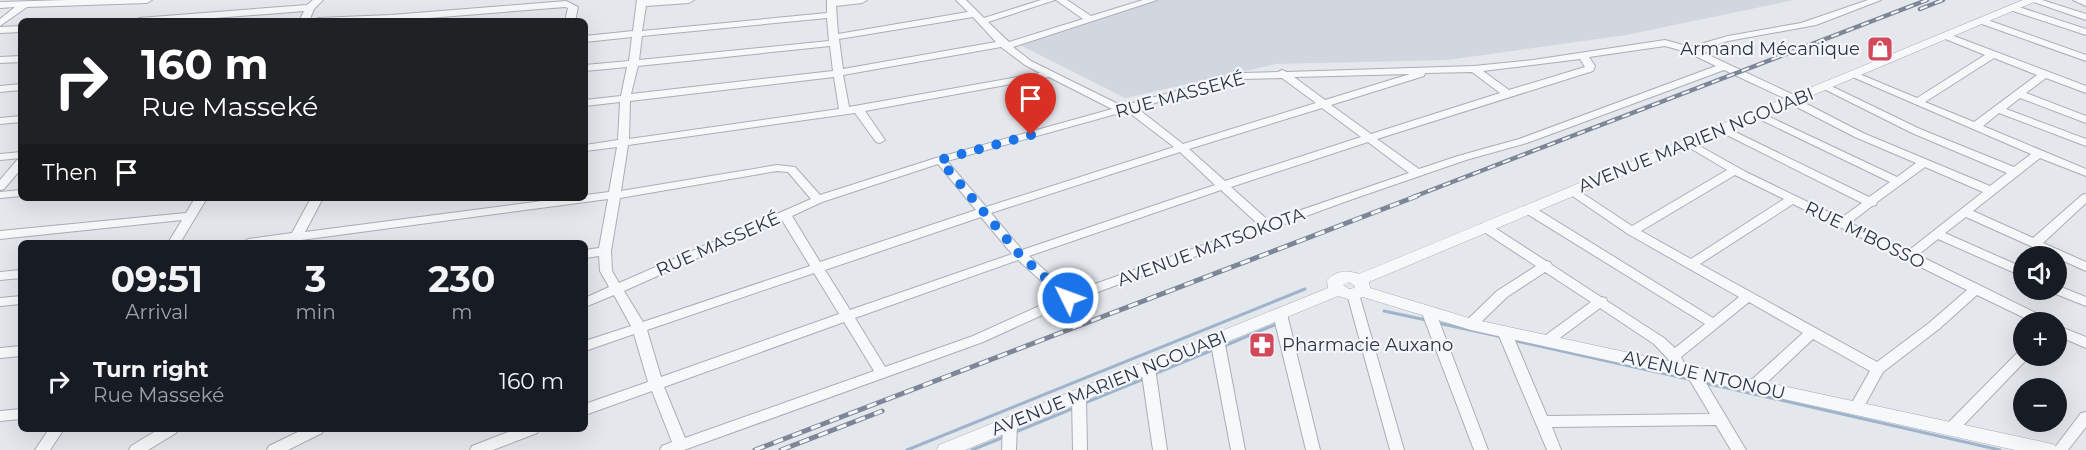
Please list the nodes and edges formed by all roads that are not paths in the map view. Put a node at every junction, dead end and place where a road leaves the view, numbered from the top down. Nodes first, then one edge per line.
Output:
1 (126, 0) edge
2 (147, 0) edge
3 (318, 0) edge
4 (491, 0) edge
5 (689, 0) edge
6 (862, 0) edge
7 (961, 0) edge
8 (1050, 0) edge
9 (1061, 0) edge
10 (1152, 0) edge
11 (1876, 0) edge
12 (2033, 0) edge
13 (2078, 0) edge
14 (642, 2) edge
15 (832, 2) edge
16 (2086, 3) edge
17 (26, 4) junction
18 (0, 5) edge
19 (310, 8) junction
20 (2013, 8) junction
21 (485, 11) junction
22 (831, 15) junction
23 (979, 17) junction
24 (178, 18) edge
25 (305, 18) edge
26 (402, 18) edge
27 (481, 18) edge
28 (571, 18) edge
29 (2086, 18) edge
30 (1089, 20) junction
31 (1982, 21) junction
32 (0, 23) edge
33 (18, 29) edge
34 (0, 30) edge
35 (2086, 32) edge
36 (638, 35) junction
37 (1946, 36) junction
38 (588, 39) edge
39 (834, 40) junction
40 (1006, 44) junction
41 (1690, 50) junction
42 (1993, 54) junction
43 (1583, 55) junction
44 (2086, 58) edge
45 (18, 59) edge
46 (0, 60) edge
47 (633, 64) junction
48 (1724, 66) junction
49 (588, 68) edge
50 (1474, 69) junction
51 (1432, 70) junction
52 (838, 73) junction
53 (1282, 73) junction
54 (1050, 74) junction
55 (1853, 75) junction
56 (2043, 75) junction
57 (18, 87) edge
58 (1825, 87) junction
59 (0, 89) edge
60 (2086, 90) edge
61 (1507, 94) junction
62 (2019, 94) junction
63 (625, 99) junction
64 (1793, 100) junction
65 (1919, 101) junction
66 (588, 103) edge
67 (1321, 104) junction
68 (858, 109) junction
69 (1126, 109) junction
70 (2000, 110) junction
71 (845, 111) junction
72 (1757, 114) junction
73 (18, 119) edge
74 (2086, 120) edge
75 (0, 121) edge
76 (1975, 127) junction
77 (1724, 129) junction
78 (1367, 138) junction
79 (880, 140) dead end
80 (623, 142) junction
81 (1689, 142) junction
82 (2086, 143) edge
83 (588, 147) edge
84 (1181, 147) junction
85 (2039, 153) junction
86 (18, 155) edge
87 (0, 157) edge
88 (940, 160) junction
89 (1923, 163) junction
90 (18, 166) edge
91 (1735, 170) junction
92 (2015, 172) junction
93 (2086, 173) edge
94 (1418, 174) junction
95 (1899, 182) junction
96 (1222, 185) junction
97 (0, 188) edge
98 (1572, 191) junction
99 (1990, 191) junction
100 (18, 193) edge
101 (0, 195) edge
102 (615, 195) junction
103 (588, 199) edge
104 (818, 200) junction
105 (1793, 200) junction
106 (2084, 200) edge
107 (199, 201) edge
108 (315, 201) edge
109 (572, 201) edge
110 (1872, 202) junction
111 (1528, 209) junction
112 (983, 212) junction
113 (1964, 212) junction
114 (785, 215) junction
115 (189, 216) junction
116 (1842, 223) junction
117 (1267, 226) junction
118 (1485, 227) junction
119 (1632, 231) junction
120 (1937, 234) junction
121 (0, 235) edge
122 (176, 240) edge
123 (295, 240) edge
124 (2034, 244) junction
125 (605, 251) junction
126 (588, 254) edge
127 (1020, 255) junction
128 (1909, 256) junction
129 (1691, 264) junction
130 (1546, 265) junction
131 (2086, 267) edge
132 (815, 268) junction
133 (2013, 268) edge
134 (18, 274) edge
135 (0, 276) edge
136 (617, 289) junction
137 (1353, 289) junction
138 (1976, 289) junction
139 (2067, 294) edge
140 (1749, 296) junction
141 (1068, 298) junction
142 (18, 300) edge
143 (0, 302) edge
144 (588, 302) edge
145 (1601, 302) junction
146 (2086, 302) edge
147 (1429, 312) junction
148 (2023, 312) edge
149 (1280, 314) junction
150 (847, 317) junction
151 (1471, 324) junction
152 (1714, 324) junction
153 (639, 327) junction
154 (1504, 331) junction
155 (1812, 332) junction
156 (2067, 334) edge
157 (1217, 339) junction
158 (1548, 340) junction
159 (2086, 344) edge
160 (588, 345) edge
161 (18, 351) edge
162 (0, 353) edge
163 (1682, 365) junction
164 (2013, 365) edge
165 (1148, 368) junction
166 (1878, 369) junction
167 (882, 373) junction
168 (656, 384) junction
169 (1753, 387) junction
170 (1079, 397) junction
171 (1856, 408) junction
172 (588, 409) edge
173 (18, 414) edge
174 (0, 416) edge
175 (2086, 417) edge
176 (1721, 419) junction
177 (1542, 422) junction
178 (1010, 424) junction
179 (1951, 429) junction
180 (55, 432) edge
181 (166, 432) edge
182 (311, 432) edge
183 (524, 432) edge
184 (680, 444) junction
185 (1997, 444) edge
186 (42, 450) edge
187 (136, 450) edge
188 (274, 450) edge
189 (477, 450) edge
190 (667, 450) edge
191 (946, 450) edge
192 (1009, 450) edge
193 (1080, 450) edge
194 (1160, 450) edge
195 (1238, 450) edge
196 (1313, 450) edge
197 (1396, 450) edge
198 (1481, 450) edge
199 (1554, 450) edge
200 (1739, 450) edge
201 (2048, 450) edge
202 (2060, 450) edge

1 - 2 street
1 - 17 street
3 - 19 street
4 - 21 street
5 - 14 street
6 - 15 street
7 - 23 street
8 - 23 street
9 - 30 street
10 - 30 street
11 - 41 street
12 - 20 street, AVENUE MARIEN NGOUABI
12 - 29 street
13 - 16 street
14 - 36 street
15 - 22 street
17 - 18 street
17 - 32 street
19 - 24 street
19 - 25 street
20 - 31 street, AVENUE MARIEN NGOUABI
20 - 35 street
21 - 26 street
21 - 27 street
21 - 28 street
22 - 36 street
22 - 39 street
23 - 39 street
23 - 40 street
30 - 40 street
31 - 37 street, AVENUE MARIEN NGOUABI
31 - 44 street
33 - 34 street
36 - 38 street
36 - 47 street
37 - 42 street
37 - 55 street, AVENUE MARIEN NGOUABI
39 - 47 street
39 - 52 street
40 - 52 street
40 - 54 street
41 - 43 street, RUE MASSEKÉ
41 - 48 street, RUE MASSEKÉ
42 - 56 street
42 - 65 street
43 - 50 street, RUE MASSEKÉ
43 - 61 street
45 - 46 street
47 - 49 street
47 - 63 street
48 - 64 street, RUE MASSEKÉ
48 - 94 street, AVENUE MATSOKOTA
50 - 51 street, RUE MASSEKÉ
50 - 61 street
51 - 53 street, RUE MASSEKÉ
51 - 67 street
52 - 63 street
52 - 71 street
53 - 67 street
53 - 69 street, RUE MASSEKÉ
54 - 68 street
54 - 69 street
55 - 58 street, AVENUE MARIEN NGOUABI
55 - 65 street
56 - 60 street
56 - 62 street
57 - 59 street
58 - 64 street, AVENUE MARIEN NGOUABI
58 - 92 street
61 - 78 street
62 - 70 street
62 - 74 street
63 - 66 street
63 - 80 street
64 - 72 street, AVENUE MARIEN NGOUABI
64 - 89 street, RUE MASSEKÉ
65 - 76 street
67 - 78 street
67 - 84 street
68 - 71 street
68 - 79 street
69 - 84 street
69 - 88 street, RUE MASSEKÉ
70 - 76 street
70 - 82 street
71 - 80 street
72 - 77 street, AVENUE MARIEN NGOUABI
72 - 95 street
73 - 75 street
76 - 85 street
77 - 81 street, AVENUE MARIEN NGOUABI
77 - 110 street
78 - 94 street
78 - 96 street
80 - 83 street
80 - 102 street
81 - 91 street, RUE M'BOSSO
81 - 98 street, AVENUE MARIEN NGOUABI
84 - 96 street
84 - 112 street
85 - 92 street
85 - 93 street
86 - 87 street
88 - 104 street, RUE MASSEKÉ
88 - 112 street
89 - 95 street
89 - 99 street, RUE MASSEKÉ
90 - 97 street
91 - 105 street, RUE M'BOSSO
91 - 119 street
92 - 99 street
94 - 117 street, AVENUE MATSOKOTA
95 - 110 street
96 - 117 street
96 - 127 street
98 - 111 street, AVENUE MARIEN NGOUABI
98 - 119 street
99 - 113 street
100 - 101 street
102 - 103 street
102 - 104 street
102 - 125 street
104 - 114 street, RUE MASSEKÉ
105 - 116 street, RUE M'BOSSO
105 - 129 street
106 - 124 street
107 - 115 street
108 - 123 street
109 - 123 street
110 - 116 street
111 - 118 street, AVENUE MARIEN NGOUABI
111 - 152 street
112 - 127 street
112 - 132 street
113 - 120 street
113 - 124 street
114 - 132 street
114 - 136 street, RUE MASSEKÉ
115 - 121 street
115 - 122 street
116 - 128 street, RUE M'BOSSO
117 - 141 street, AVENUE MATSOKOTA
118 - 130 street
118 - 137 street, AVENUE MARIEN NGOUABI
119 - 129 street
120 - 128 street
120 - 133 street
124 - 131 street
125 - 126 street
125 - 136 street
127 - 141 street
127 - 150 street
128 - 138 street, RUE M'BOSSO
129 - 140 street
130 - 145 street
130 - 151 street
132 - 150 street
132 - 153 street
134 - 135 street
136 - 144 street, RUE MASSEKÉ
136 - 153 street
137 - 147 street, AVENUE NTONOU
137 - 149 street, AVENUE MARIEN NGOUABI
137 - 197 street
138 - 148 street, RUE M'BOSSO
138 - 166 street
139 - 146 street
140 - 152 street
140 - 155 street
141 - 167 street, AVENUE MATSOKOTA
142 - 143 street
145 - 158 street
145 - 163 street
147 - 151 street, AVENUE NTONOU
147 - 198 street
149 - 157 street, AVENUE MARIEN NGOUABI
149 - 196 street
150 - 167 street
150 - 168 street
151 - 154 street, AVENUE NTONOU
152 - 163 street
153 - 160 street
153 - 168 street
154 - 158 street, AVENUE NTONOU
154 - 177 street
155 - 166 street
155 - 169 street
156 - 159 street
157 - 165 street, AVENUE MARIEN NGOUABI
157 - 195 street
158 - 163 street, AVENUE NTONOU
161 - 162 street
163 - 169 street, AVENUE NTONOU
163 - 176 street
164 - 179 street
165 - 170 street, AVENUE MARIEN NGOUABI
165 - 194 street
166 - 171 street
167 - 184 street, AVENUE MATSOKOTA
168 - 172 street
168 - 184 street
169 - 171 street, AVENUE NTONOU
170 - 178 street, AVENUE MARIEN NGOUABI
170 - 193 street
171 - 179 street, AVENUE NTONOU
173 - 174 street
175 - 202 street
176 - 177 street
176 - 200 street
177 - 199 street
178 - 191 street, AVENUE MARIEN NGOUABI
178 - 192 street
179 - 185 street, AVENUE NTONOU
180 - 186 street
181 - 187 street
182 - 188 street
183 - 189 street
184 - 190 street, AVENUE MATSOKOTA
185 - 201 street, AVENUE NTONOU

